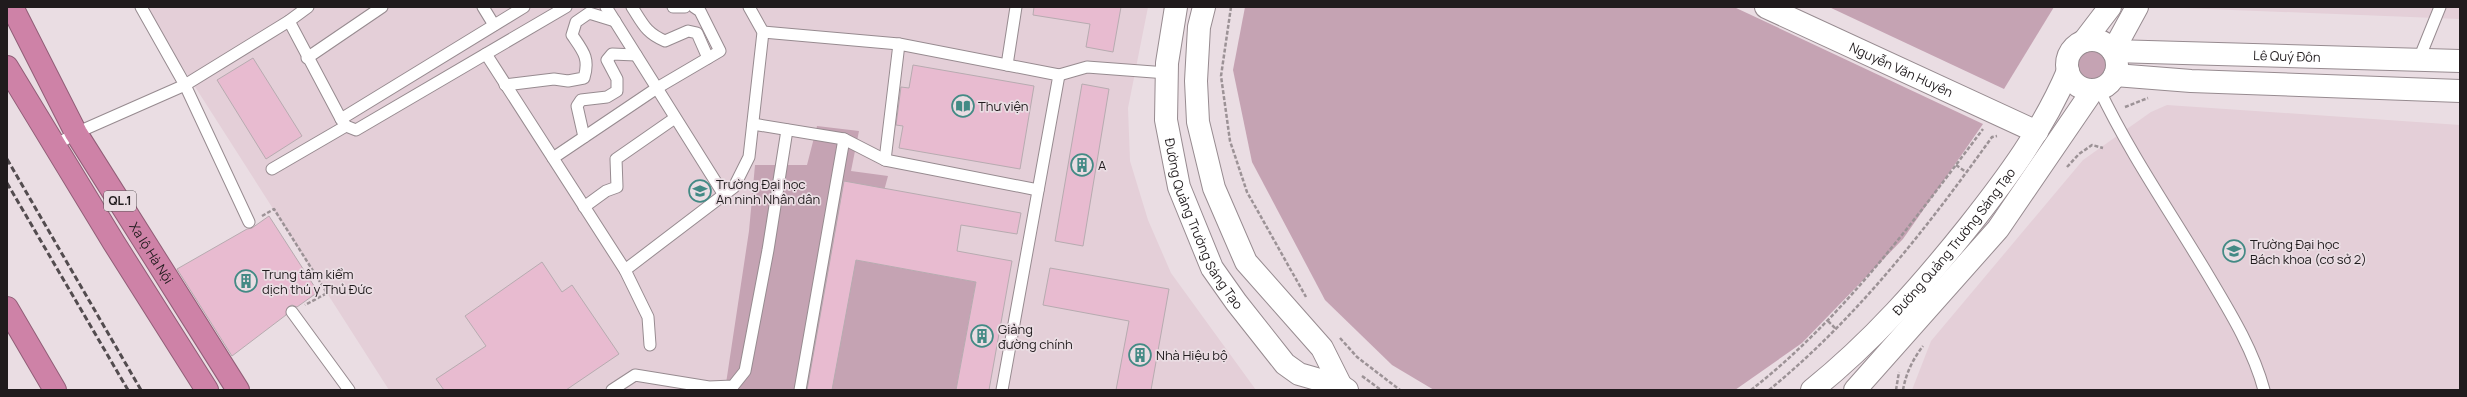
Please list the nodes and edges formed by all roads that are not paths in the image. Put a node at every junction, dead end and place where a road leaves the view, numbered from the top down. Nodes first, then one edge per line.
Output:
1 (12, 7) edge
2 (141, 7) edge
3 (382, 7) edge
4 (483, 7) edge
5 (524, 7) edge
6 (566, 7) edge
7 (606, 7) edge
8 (632, 7) edge
9 (673, 7) edge
10 (685, 7) edge
11 (694, 7) edge
12 (749, 7) edge
13 (1016, 7) edge
14 (1176, 7) edge
15 (1204, 7) edge
16 (1766, 7) edge
17 (2110, 7) edge
18 (2137, 7) edge
19 (2440, 7) edge
20 (302, 9) edge
21 (289, 21) junction
22 (615, 21) junction
23 (494, 26) junction
24 (763, 32) junction
25 (2084, 41) junction
26 (899, 44) junction
27 (2113, 51) junction
28 (486, 54) junction
29 (636, 55) junction
30 (307, 58) junction
31 (708, 58) junction
32 (2419, 59) junction
33 (2460, 61) edge
34 (1007, 65) junction
35 (7, 67) edge
36 (2068, 71) junction
37 (1167, 73) junction
38 (1059, 75) junction
39 (2115, 75) junction
40 (185, 85) junction
41 (505, 85) junction
42 (656, 88) junction
43 (2096, 90) junction
44 (2460, 91) edge
45 (675, 118) junction
46 (344, 122) junction
47 (753, 124) junction
48 (787, 130) junction
49 (2037, 132) junction
50 (76, 133) junction
51 (584, 137) junction
52 (844, 138) junction
53 (54, 146) junction
54 (553, 158) junction
55 (884, 160) junction
56 (272, 169) dead end
57 (1038, 190) junction
58 (724, 195) junction
59 (584, 207) junction
60 (249, 222) road end
61 (625, 270) junction
62 (7, 308) edge
63 (292, 312) road end
64 (650, 345) dead end
65 (1348, 382) edge
66 (55, 390) edge
67 (207, 390) edge
68 (238, 390) edge
69 (349, 390) edge
70 (612, 390) edge
71 (800, 390) edge
72 (1002, 390) edge
73 (1812, 390) edge
74 (1855, 390) edge
75 (2264, 390) edge

1 - 50 highway, Xa lộ Hà Nội / QL.1
2 - 40 lane
3 - 30 lane
4 - 23 lane
5 - 23 lane
6 - 28 lane
7 - 22 lane
8 - 31 lane
9 - 10 lane
11 - 31 lane
12 - 24 lane
13 - 34 lane
14 - 37 street, Đường Quảng Trường Sáng Tạo
15 - 65 street, Đường Quảng Trường Sáng Tạo
16 - 49 street, Nguyễn Văn Huyên
17 - 25 street
18 - 27 street
19 - 32 lane
20 - 21 lane
21 - 30 lane
21 - 40 lane
22 - 29 lane
22 - 41 lane
23 - 46 lane
24 - 26 lane
24 - 47 lane
25 - 27 street
25 - 36 street
26 - 34 lane
26 - 55 lane
27 - 32 street, Lê Quý Đôn
27 - 39 street
28 - 41 lane
28 - 46 lane
29 - 42 lane
29 - 51 lane
30 - 46 lane
31 - 42 lane
32 - 33 street, Lê Quý Đôn
34 - 38 lane
35 - 53 highway, Xa lộ Hà Nội / QL.1
36 - 43 street
36 - 49 street, Đường Quảng Trường Sáng Tạo
37 - 38 lane
37 - 65 street, Đường Quảng Trường Sáng Tạo
38 - 57 lane
39 - 43 street
39 - 44 street
40 - 50 lane
40 - 60 lane
41 - 54 lane
42 - 45 lane
42 - 51 lane
43 - 74 street, Đường Quảng Trường Sáng Tạo
43 - 75 lane
45 - 58 lane
45 - 59 lane
46 - 56 lane
47 - 48 lane
47 - 58 lane
48 - 52 lane
48 - 70 lane
49 - 73 street, Đường Quảng Trường Sáng Tạo
50 - 53 lane
50 - 68 highway, Xa lộ Hà Nội / QL.1
51 - 54 lane
52 - 55 lane
52 - 71 lane
53 - 67 highway, Xa lộ Hà Nội / QL.1
54 - 59 lane
55 - 57 lane
57 - 72 lane
58 - 61 lane
59 - 61 lane
61 - 64 lane
62 - 66 highway
63 - 69 lane

